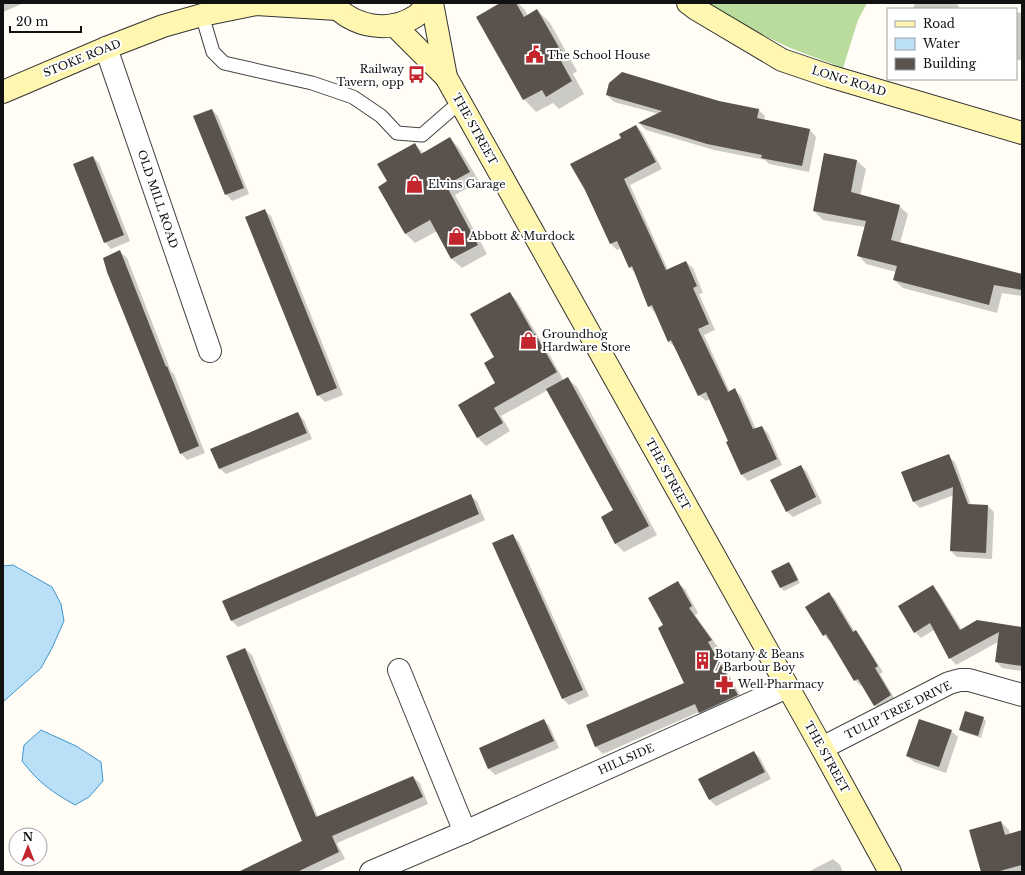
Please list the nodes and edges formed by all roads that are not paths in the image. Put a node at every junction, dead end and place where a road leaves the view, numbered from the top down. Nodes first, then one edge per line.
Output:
1 (431, 3) edge
2 (688, 3) edge
3 (257, 4) edge
4 (335, 6) edge
5 (202, 15) junction
6 (394, 25) junction
7 (106, 48) junction
8 (446, 77) junction
9 (3, 92) edge
10 (460, 102) junction
11 (1022, 133) edge
12 (210, 351) dead end
13 (398, 670) dead end
14 (787, 687) junction
15 (1022, 695) edge
16 (822, 748) junction
17 (465, 832) junction
18 (371, 872) edge
19 (890, 872) edge

1 - 6 main road, THE STREET
1 - 8 main road, THE STREET
2 - 11 main road, LONG ROAD
3 - 4 main road, STOKE ROAD
3 - 5 main road, STOKE ROAD
4 - 6 main road, THE STREET
5 - 7 main road, STOKE ROAD
5 - 10 lane
6 - 8 main road, THE STREET
7 - 9 main road, STOKE ROAD
7 - 12 street, OLD MILL ROAD
8 - 10 main road, THE STREET
10 - 14 main road, THE STREET
13 - 17 street
14 - 16 main road, THE STREET
14 - 17 street, HILLSIDE
15 - 16 street, TULIP TREE DRIVE
16 - 19 main road, THE STREET
17 - 18 street, HILLSIDE

